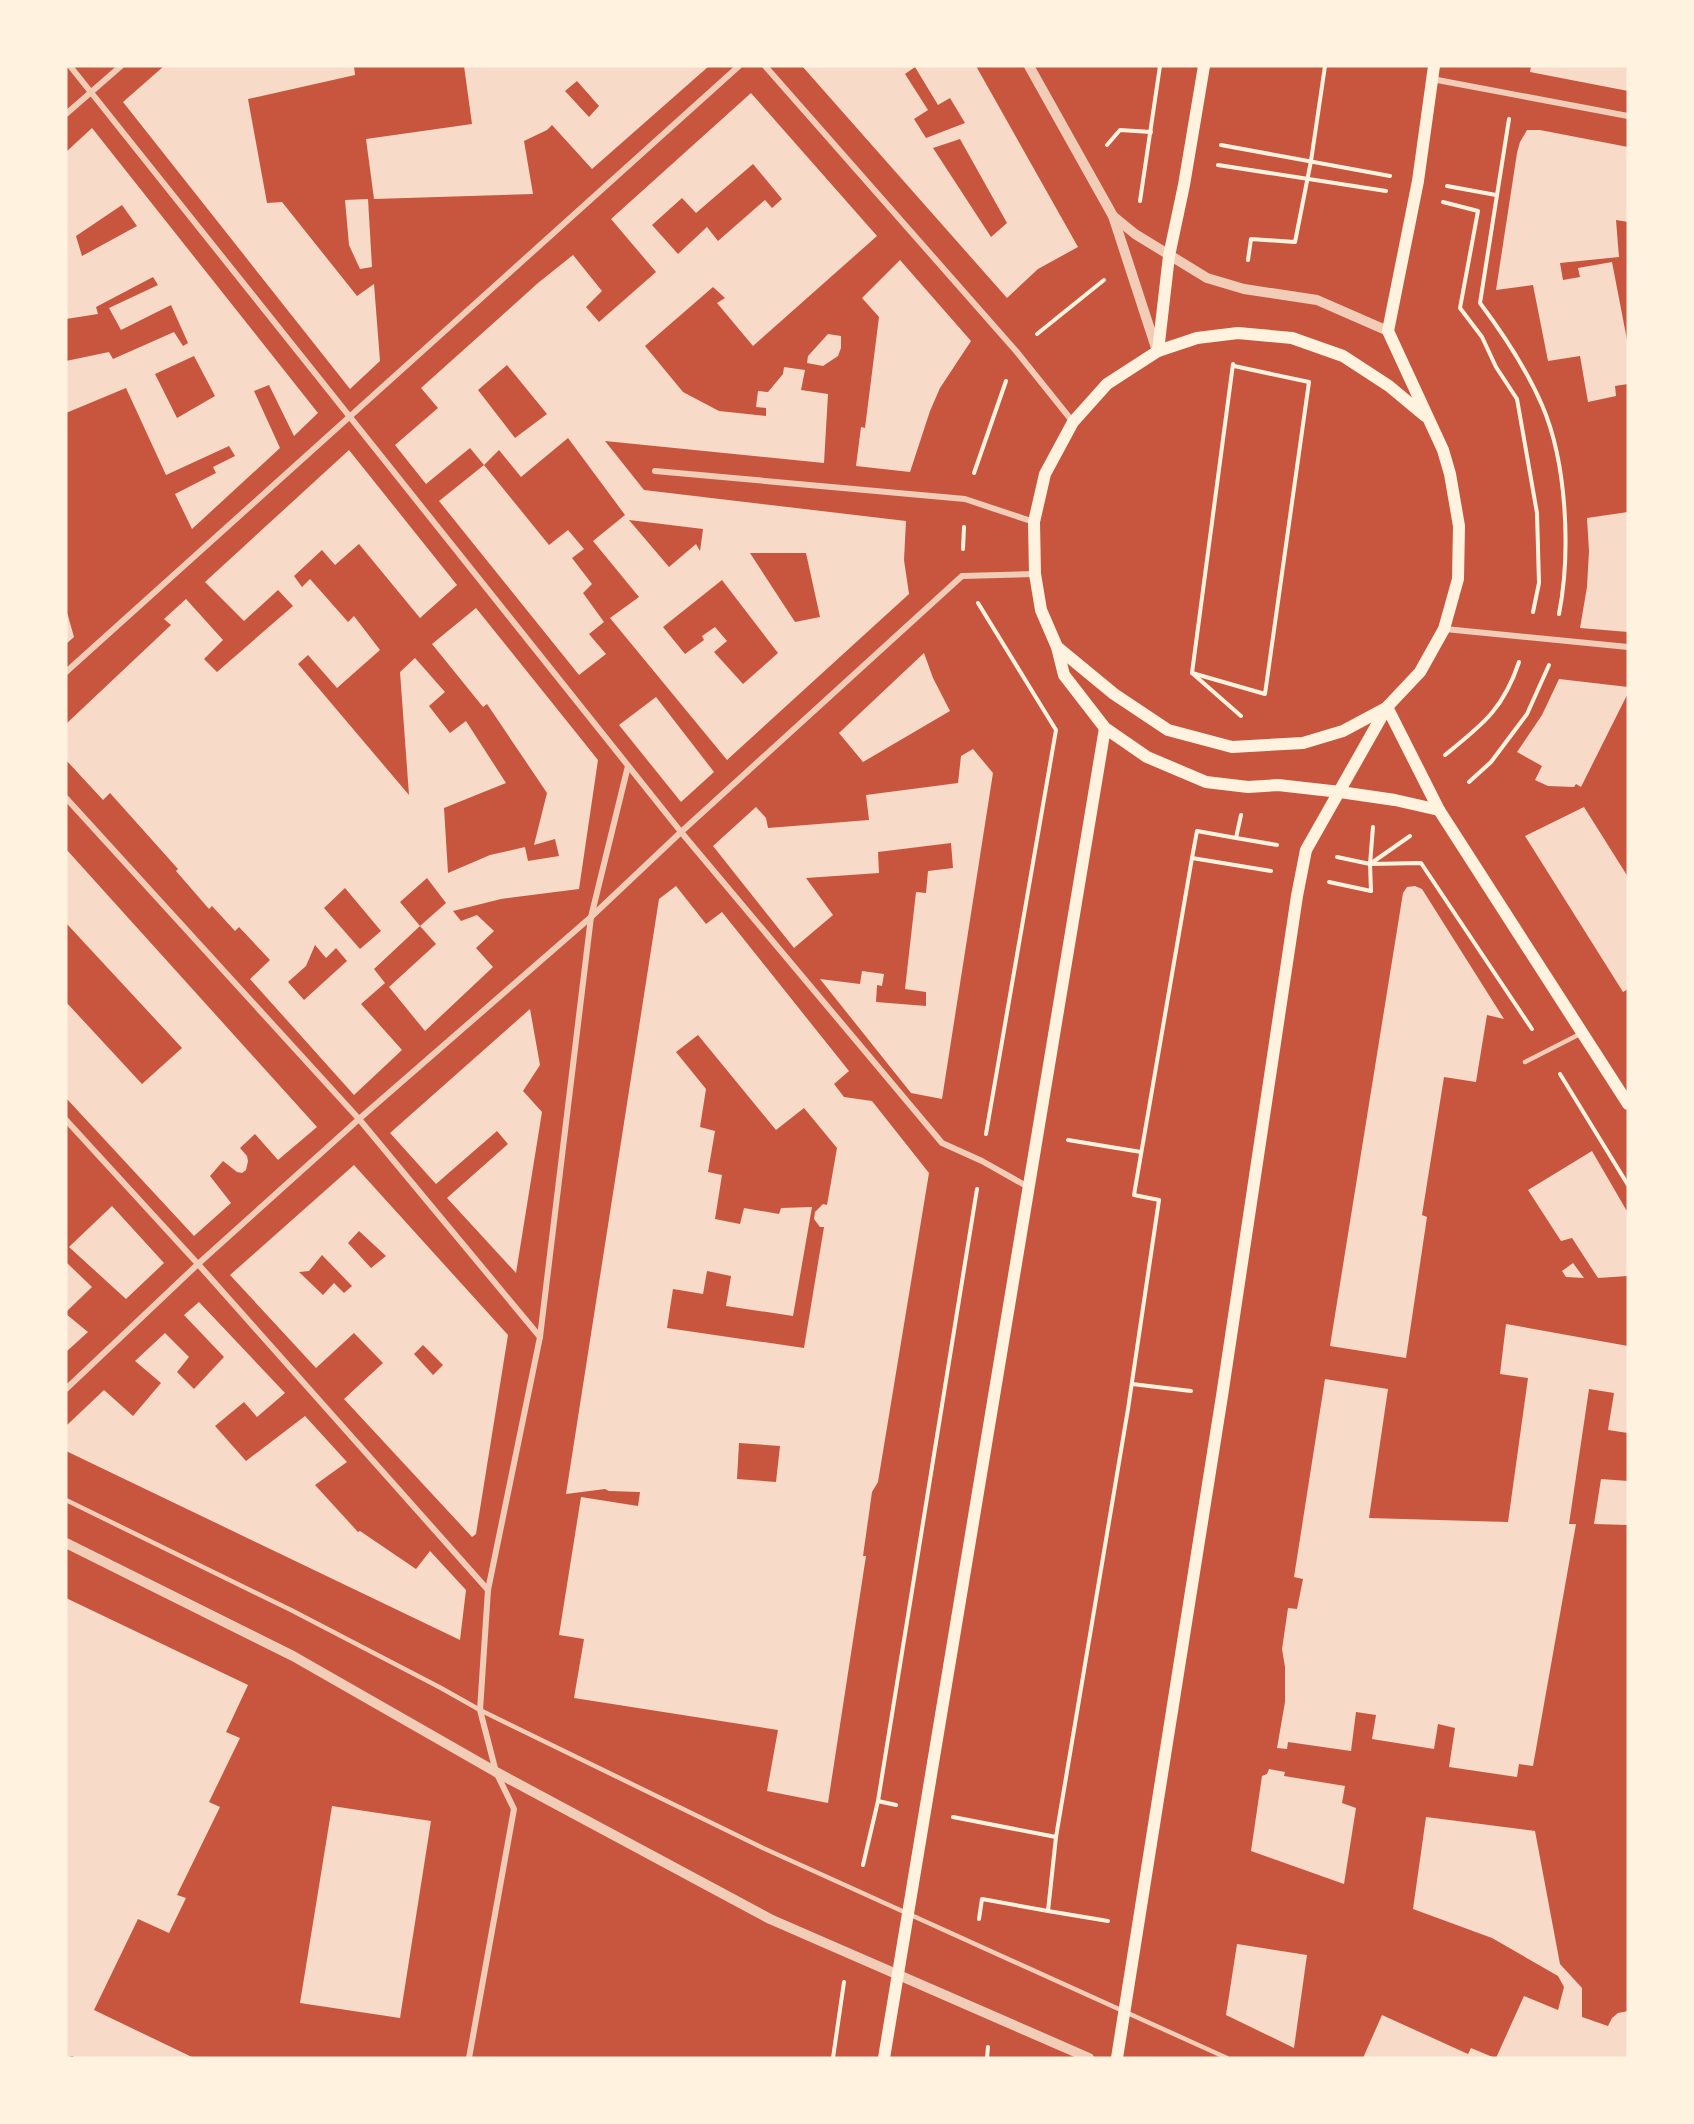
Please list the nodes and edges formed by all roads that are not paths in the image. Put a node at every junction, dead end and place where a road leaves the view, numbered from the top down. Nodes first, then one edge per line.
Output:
1 (70, 66) edge
2 (121, 66) edge
3 (739, 66) edge
4 (765, 66) edge
5 (1029, 66) edge
6 (1204, 66) edge
7 (1434, 66) edge
8 (1432, 79) junction
9 (91, 93) junction
10 (66, 114) edge
11 (1628, 116) edge
12 (1113, 216) junction
13 (1170, 256) junction
14 (1388, 331) junction
15 (1158, 351) junction
16 (349, 417) junction
17 (1429, 419) junction
18 (1073, 422) junction
19 (655, 471) dead end
20 (1034, 522) junction
21 (1035, 574) junction
22 (1444, 629) junction
23 (1057, 647) junction
24 (1628, 647) edge
25 (66, 672) edge
26 (1387, 707) junction
27 (1105, 728) junction
28 (628, 766) junction
29 (1340, 792) junction
30 (66, 798) edge
31 (1439, 810) junction
32 (681, 832) junction
33 (591, 917) junction
34 (1583, 1033) junction
35 (1525, 1062) dead end
36 (1628, 1104) edge
37 (359, 1119) junction
38 (66, 1120) edge
39 (1030, 1188) junction
40 (198, 1264) junction
41 (540, 1336) junction
42 (66, 1389) edge
43 (66, 1500) edge
44 (66, 1543) edge
45 (488, 1590) junction
46 (480, 1710) junction
47 (496, 1772) junction
48 (908, 1914) junction
49 (898, 1974) junction
50 (1124, 2012) junction
51 (469, 2058) edge
52 (884, 2058) edge
53 (1089, 2058) edge
54 (1117, 2058) edge
55 (1227, 2058) edge

1 - 9 street
2 - 9 street
3 - 16 street
4 - 18 street
5 - 12 street
6 - 13 main road
7 - 8 main road
8 - 11 street
8 - 14 main road
9 - 10 street
9 - 16 street
12 - 13 street
12 - 15 street
13 - 14 street
13 - 15 main road
14 - 17 main road
15 - 17 main road
15 - 18 main road
16 - 25 street
16 - 28 street
17 - 22 main road
18 - 20 main road
19 - 20 street
20 - 21 main road
21 - 23 main road
21 - 32 street
22 - 24 street
22 - 26 main road
23 - 26 main road
23 - 27 main road
26 - 29 main road
26 - 31 main road
27 - 29 main road
27 - 39 main road
28 - 32 street
28 - 33 street
29 - 31 main road
29 - 50 main road
30 - 37 street
31 - 34 main road
32 - 33 street
32 - 39 street
33 - 37 street
33 - 41 street
34 - 35 lane
34 - 36 main road
37 - 40 street
37 - 41 street
38 - 40 street
39 - 48 main road
40 - 42 street
40 - 45 street
41 - 45 street
43 - 46 lane
44 - 47 street
45 - 46 street
46 - 47 street
46 - 48 lane
47 - 49 street
47 - 51 street
48 - 49 main road
48 - 50 lane
49 - 52 main road
49 - 53 street
50 - 54 main road
50 - 55 lane

